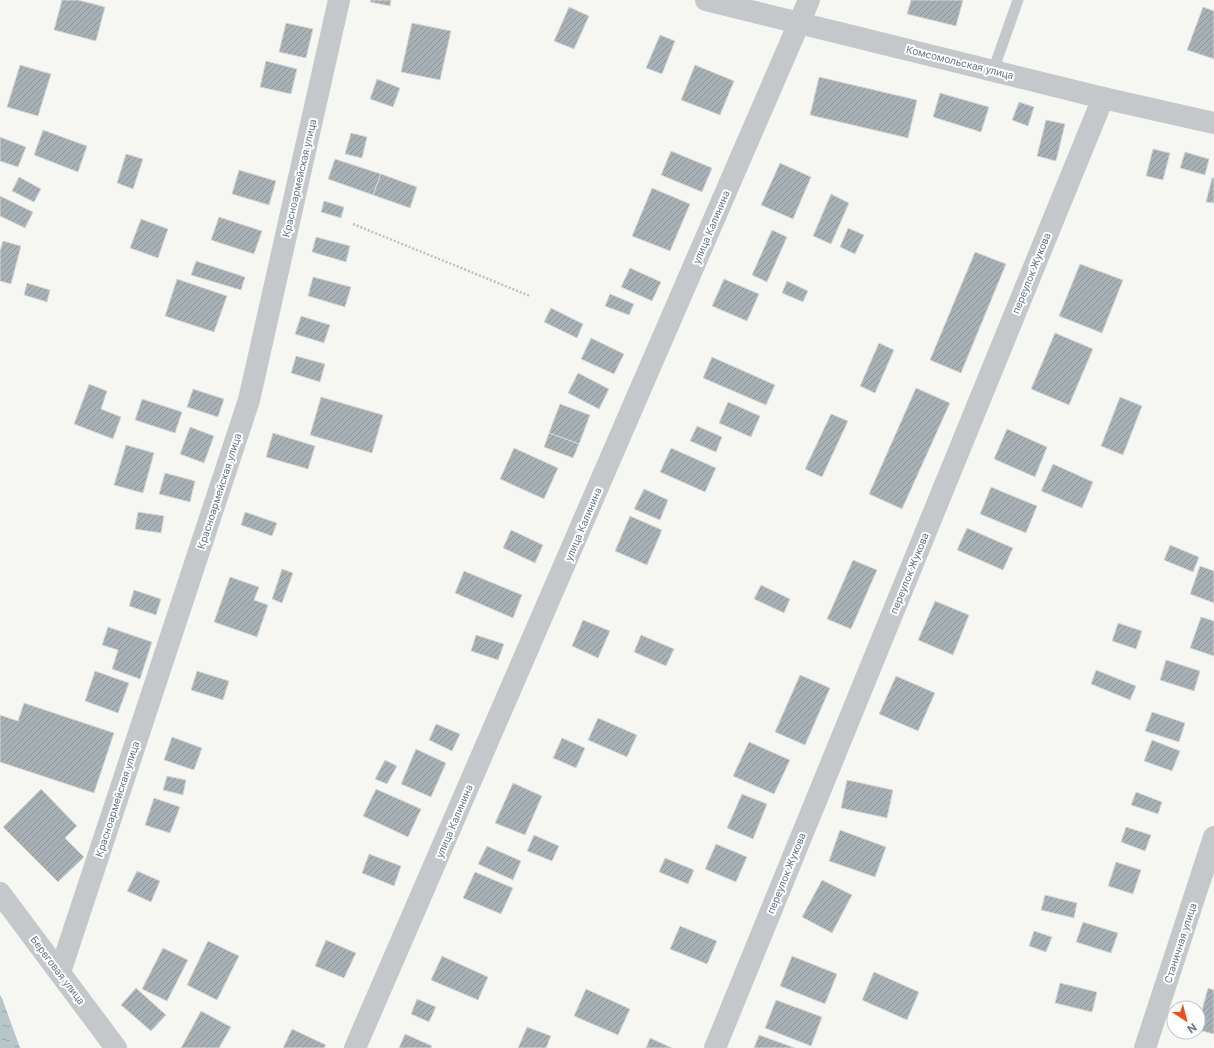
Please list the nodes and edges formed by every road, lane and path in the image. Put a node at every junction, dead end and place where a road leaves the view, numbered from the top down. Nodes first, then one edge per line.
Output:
1 (338, 0) edge
2 (706, 0) edge
3 (809, 0) edge
4 (1018, 0) edge
5 (800, 22) junction
6 (993, 70) junction
7 (1103, 98) junction
8 (1214, 123) edge
9 (353, 224) dead end
10 (530, 296) dead end
11 (1214, 837) edge
12 (0, 892) edge
13 (60, 972) junction
14 (116, 1048) edge
15 (355, 1048) edge
16 (715, 1048) edge
17 (1145, 1048) edge

1 - 13 street, Красноармейская улица
2 - 5 street, Комсомольская улица
3 - 5 street, улица Калинина
4 - 6 lane
5 - 6 street, Комсомольская улица
5 - 15 street, улица Калинина
6 - 7 street, Комсомольская улица
7 - 8 street, Комсомольская улица
7 - 16 street, переулок Жукова
9 - 10 path
11 - 17 street, Станичная улица
12 - 13 street, Береговая улица
13 - 14 street, Береговая улица

